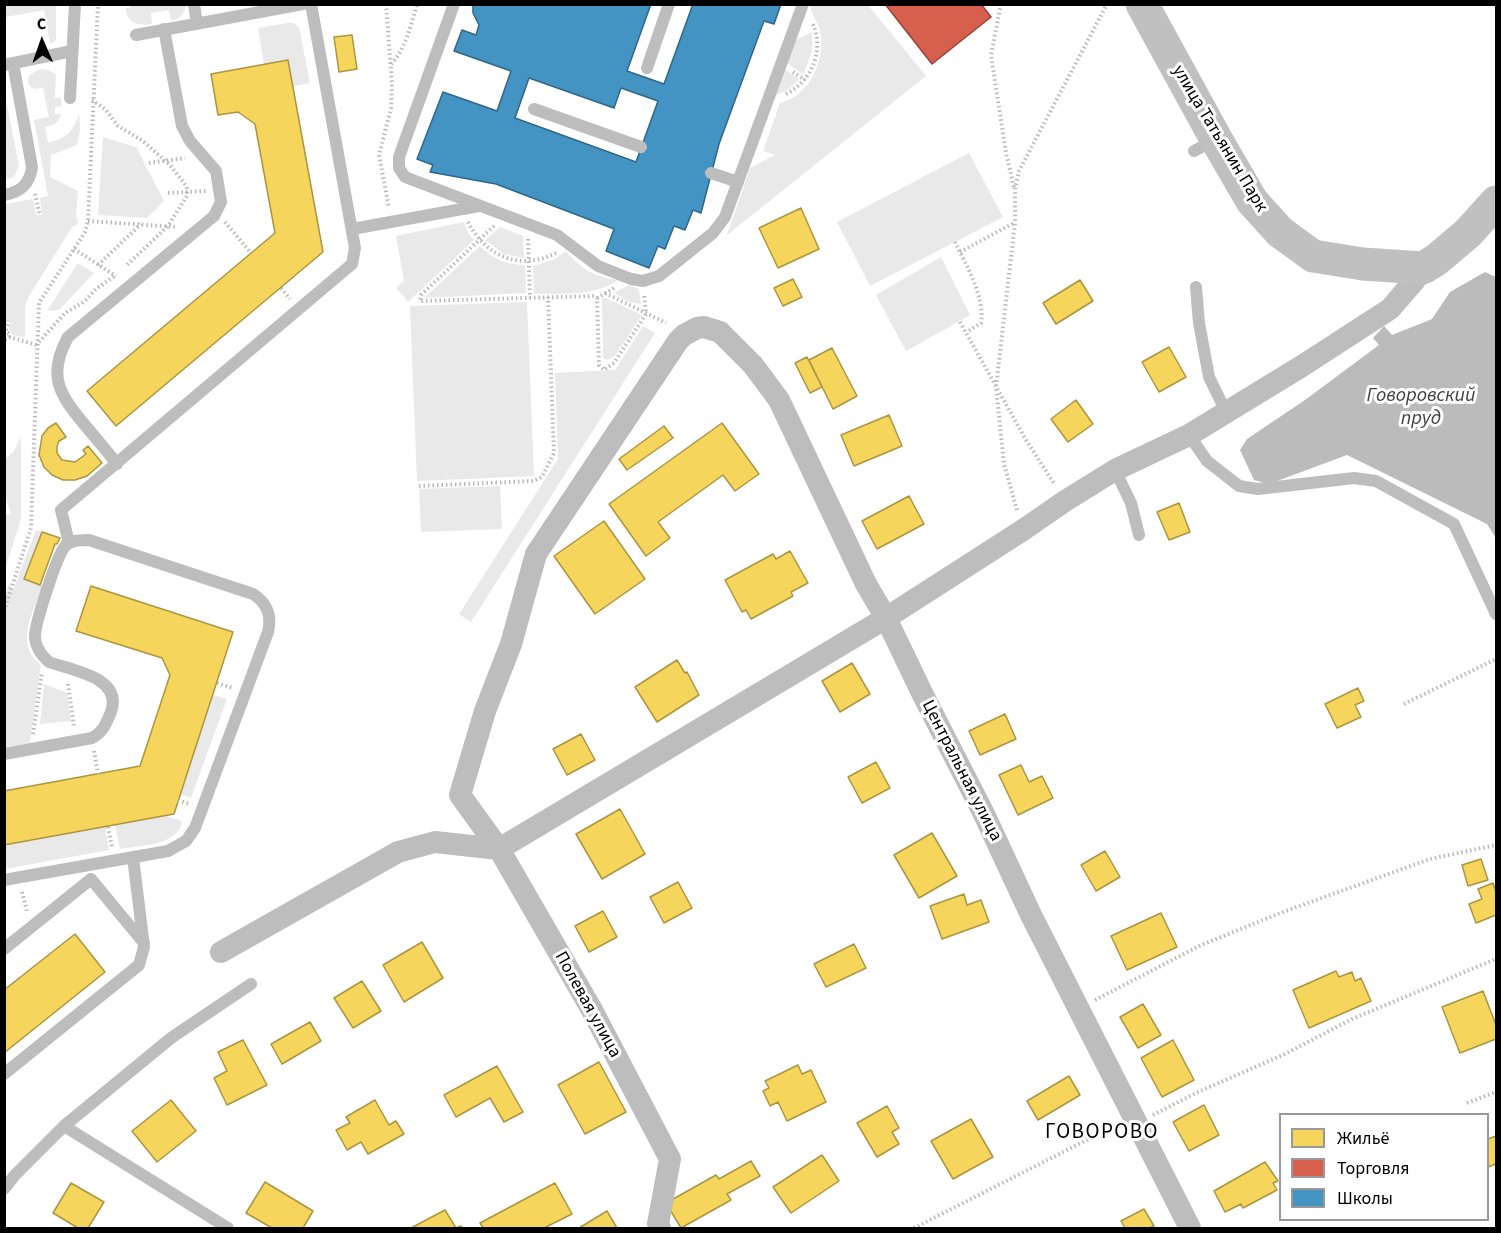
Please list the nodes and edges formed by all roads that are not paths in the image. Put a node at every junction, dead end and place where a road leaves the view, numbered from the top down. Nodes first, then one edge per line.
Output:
1 (75, 4) edge
2 (194, 4) edge
3 (303, 4) edge
4 (311, 4) edge
5 (454, 4) edge
6 (669, 4) edge
7 (1142, 4) edge
8 (802, 5) edge
9 (197, 24) junction
10 (164, 29) junction
11 (136, 35) dead end
12 (72, 51) junction
13 (9, 64) edge
14 (648, 68) dead end
15 (70, 98) dead end
16 (534, 109) dead end
17 (641, 147) dead end
18 (711, 173) dead end
19 (738, 182) junction
20 (4, 195) edge
21 (1497, 202) edge
22 (481, 206) junction
23 (352, 229) junction
24 (1423, 268) junction
25 (1196, 287) dead end
26 (1226, 412) junction
27 (1189, 435) junction
28 (117, 464) junction
29 (1115, 470) junction
30 (1139, 535) dead end
31 (69, 543) junction
32 (1497, 614) edge
33 (886, 618) junction
34 (4, 754) edge
35 (460, 795) joint
36 (499, 849) junction
37 (133, 857) junction
38 (81, 866) junction
39 (4, 879) edge
40 (91, 879) junction
41 (144, 943) junction
42 (4, 949) edge
43 (221, 952) dead end
44 (251, 984) dead end
45 (4, 1074) edge
46 (64, 1126) junction
47 (4, 1189) edge
48 (228, 1228) edge
49 (660, 1228) edge
50 (1190, 1228) edge

1 - 12 lane
2 - 9 lane
3 - 9 lane
4 - 23 lane
5 - 22 lane
6 - 14 lane
7 - 24 street, улица Татьянин Парк
8 - 19 lane
9 - 10 lane
10 - 11 lane
10 - 28 lane
12 - 13 lane
12 - 15 lane
13 - 20 lane
16 - 17 lane
18 - 19 lane
19 - 22 lane
21 - 24 street
22 - 23 lane
23 - 28 lane
24 - 26 street
25 - 26 lane
26 - 27 street
27 - 29 street
27 - 32 lane
28 - 31 lane
29 - 30 lane
29 - 33 street
31 - 34 lane
31 - 37 lane
33 - 35 street, Центральная улица
33 - 36 street
33 - 50 street, Центральная улица
35 - 36 street, Полевая улица
36 - 43 street
36 - 49 street, Полевая улица
37 - 38 lane
37 - 41 lane
38 - 39 lane
38 - 40 lane
40 - 41 lane
40 - 42 lane
41 - 45 lane
44 - 46 lane
46 - 47 lane
46 - 48 lane

